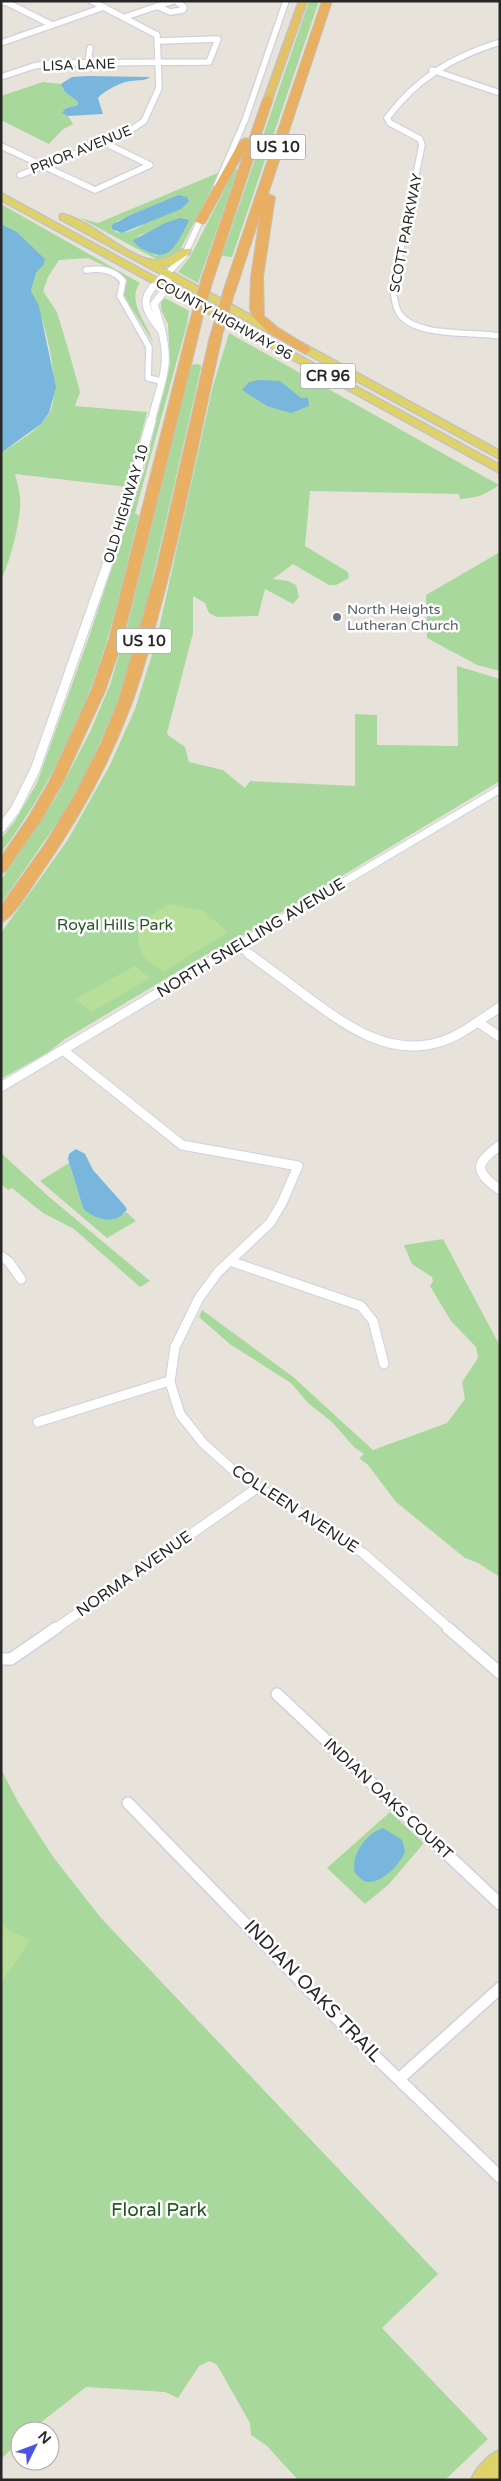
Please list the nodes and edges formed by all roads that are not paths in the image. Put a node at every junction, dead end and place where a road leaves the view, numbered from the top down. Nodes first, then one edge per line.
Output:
1 (92, 1) edge
2 (174, 1) edge
3 (286, 1) edge
4 (303, 1) edge
5 (327, 1) edge
6 (1, 2) edge
7 (157, 6) junction
8 (104, 7) junction
9 (125, 17) junction
10 (52, 25) junction
11 (158, 41) junction
12 (500, 42) edge
13 (1, 43) edge
14 (90, 48) dead end
15 (88, 62) junction
16 (158, 63) junction
17 (432, 70) junction
18 (1, 77) edge
19 (500, 93) edge
20 (268, 99) junction
21 (103, 142) junction
22 (1, 146) edge
23 (276, 153) junction
24 (218, 158) dead end
25 (228, 159) junction
26 (43, 166) junction
27 (20, 175) dead end
28 (1, 185) edge
29 (1, 196) edge
30 (23, 196) dead end
31 (56, 214) dead end
32 (201, 221) junction
33 (187, 251) junction
34 (134, 257) junction
35 (86, 270) dead end
36 (166, 275) junction
37 (157, 282) junction
38 (167, 288) junction
39 (160, 328) junction
40 (500, 336) edge
41 (305, 350) junction
42 (161, 380) junction
43 (500, 456) edge
44 (500, 470) edge
45 (500, 789) edge
46 (1, 828) edge
47 (1, 868) edge
48 (1, 918) edge
49 (238, 946) junction
50 (500, 1007) edge
51 (478, 1022) junction
52 (500, 1037) edge
53 (63, 1050) junction
54 (1, 1087) edge
55 (500, 1145) edge
56 (500, 1190) edge
57 (1, 1256) edge
58 (230, 1260) junction
59 (21, 1279) dead end
60 (384, 1364) dead end
61 (169, 1381) junction
62 (38, 1422) dead end
63 (257, 1488) junction
64 (6, 1659) edge
65 (500, 1673) edge
66 (277, 1694) dead end
67 (128, 1803) dead end
68 (500, 1904) edge
69 (500, 1988) edge
70 (399, 2078) junction
71 (500, 2177) edge
72 (500, 2462) edge
73 (482, 2480) edge

1 - 8 street
2 - 7 street
2 - 7 street
3 - 25 street
4 - 20 highway, US 10
5 - 23 highway, US 10
6 - 10 street
7 - 9 street
8 - 9 street
8 - 10 street
9 - 11 street
10 - 13 street
11 - 16 street, PRIOR AVENUE
11 - 16 street, LISA LANE
12 - 17 street
14 - 15 street
15 - 16 street, LISA LANE
15 - 18 street, LISA LANE
16 - 21 street, PRIOR AVENUE
17 - 19 street
17 - 40 street, SCOTT PARKWAY
20 - 32 highway
20 - 47 highway, US 10, bridge
21 - 26 street, PRIOR AVENUE
21 - 26 street
22 - 26 street
23 - 41 highway
23 - 48 highway, US 10, bridge
24 - 25 street
25 - 32 street
26 - 27 street, PRIOR AVENUE
28 - 30 main road
29 - 37 main road, COUNTY HIGHWAY 96 / CR 96
31 - 34 main road, COUNTY HIGHWAY 96 / CR 96
32 - 33 street
33 - 34 main road
33 - 36 street
34 - 36 main road, COUNTY HIGHWAY 96 / CR 96
35 - 42 street
36 - 37 street, OLD HIGHWAY 10
36 - 38 street
36 - 41 main road, COUNTY HIGHWAY 96 / CR 96
37 - 38 main road, COUNTY HIGHWAY 96 / CR 96
37 - 39 street, OLD HIGHWAY 10
38 - 39 street, OLD HIGHWAY 10
38 - 44 main road, COUNTY HIGHWAY 96 / CR 96
39 - 42 street, OLD HIGHWAY 10
41 - 43 main road, COUNTY HIGHWAY 96 / CR 96
42 - 46 street, OLD HIGHWAY 10
45 - 49 street, NORTH SNELLING AVENUE
49 - 51 street
49 - 53 street, NORTH SNELLING AVENUE
50 - 51 street
51 - 52 street
53 - 54 street, NORTH SNELLING AVENUE
53 - 58 street, COLLEEN AVENUE
55 - 56 street
57 - 59 street
58 - 60 street
58 - 61 street, COLLEEN AVENUE
61 - 62 street
61 - 63 street, COLLEEN AVENUE
63 - 64 street, NORMA AVENUE
63 - 65 street, COLLEEN AVENUE
66 - 68 street, INDIAN OAKS COURT
67 - 70 street, INDIAN OAKS TRAIL
69 - 70 street
70 - 71 street, INDIAN OAKS TRAIL
72 - 73 main road

